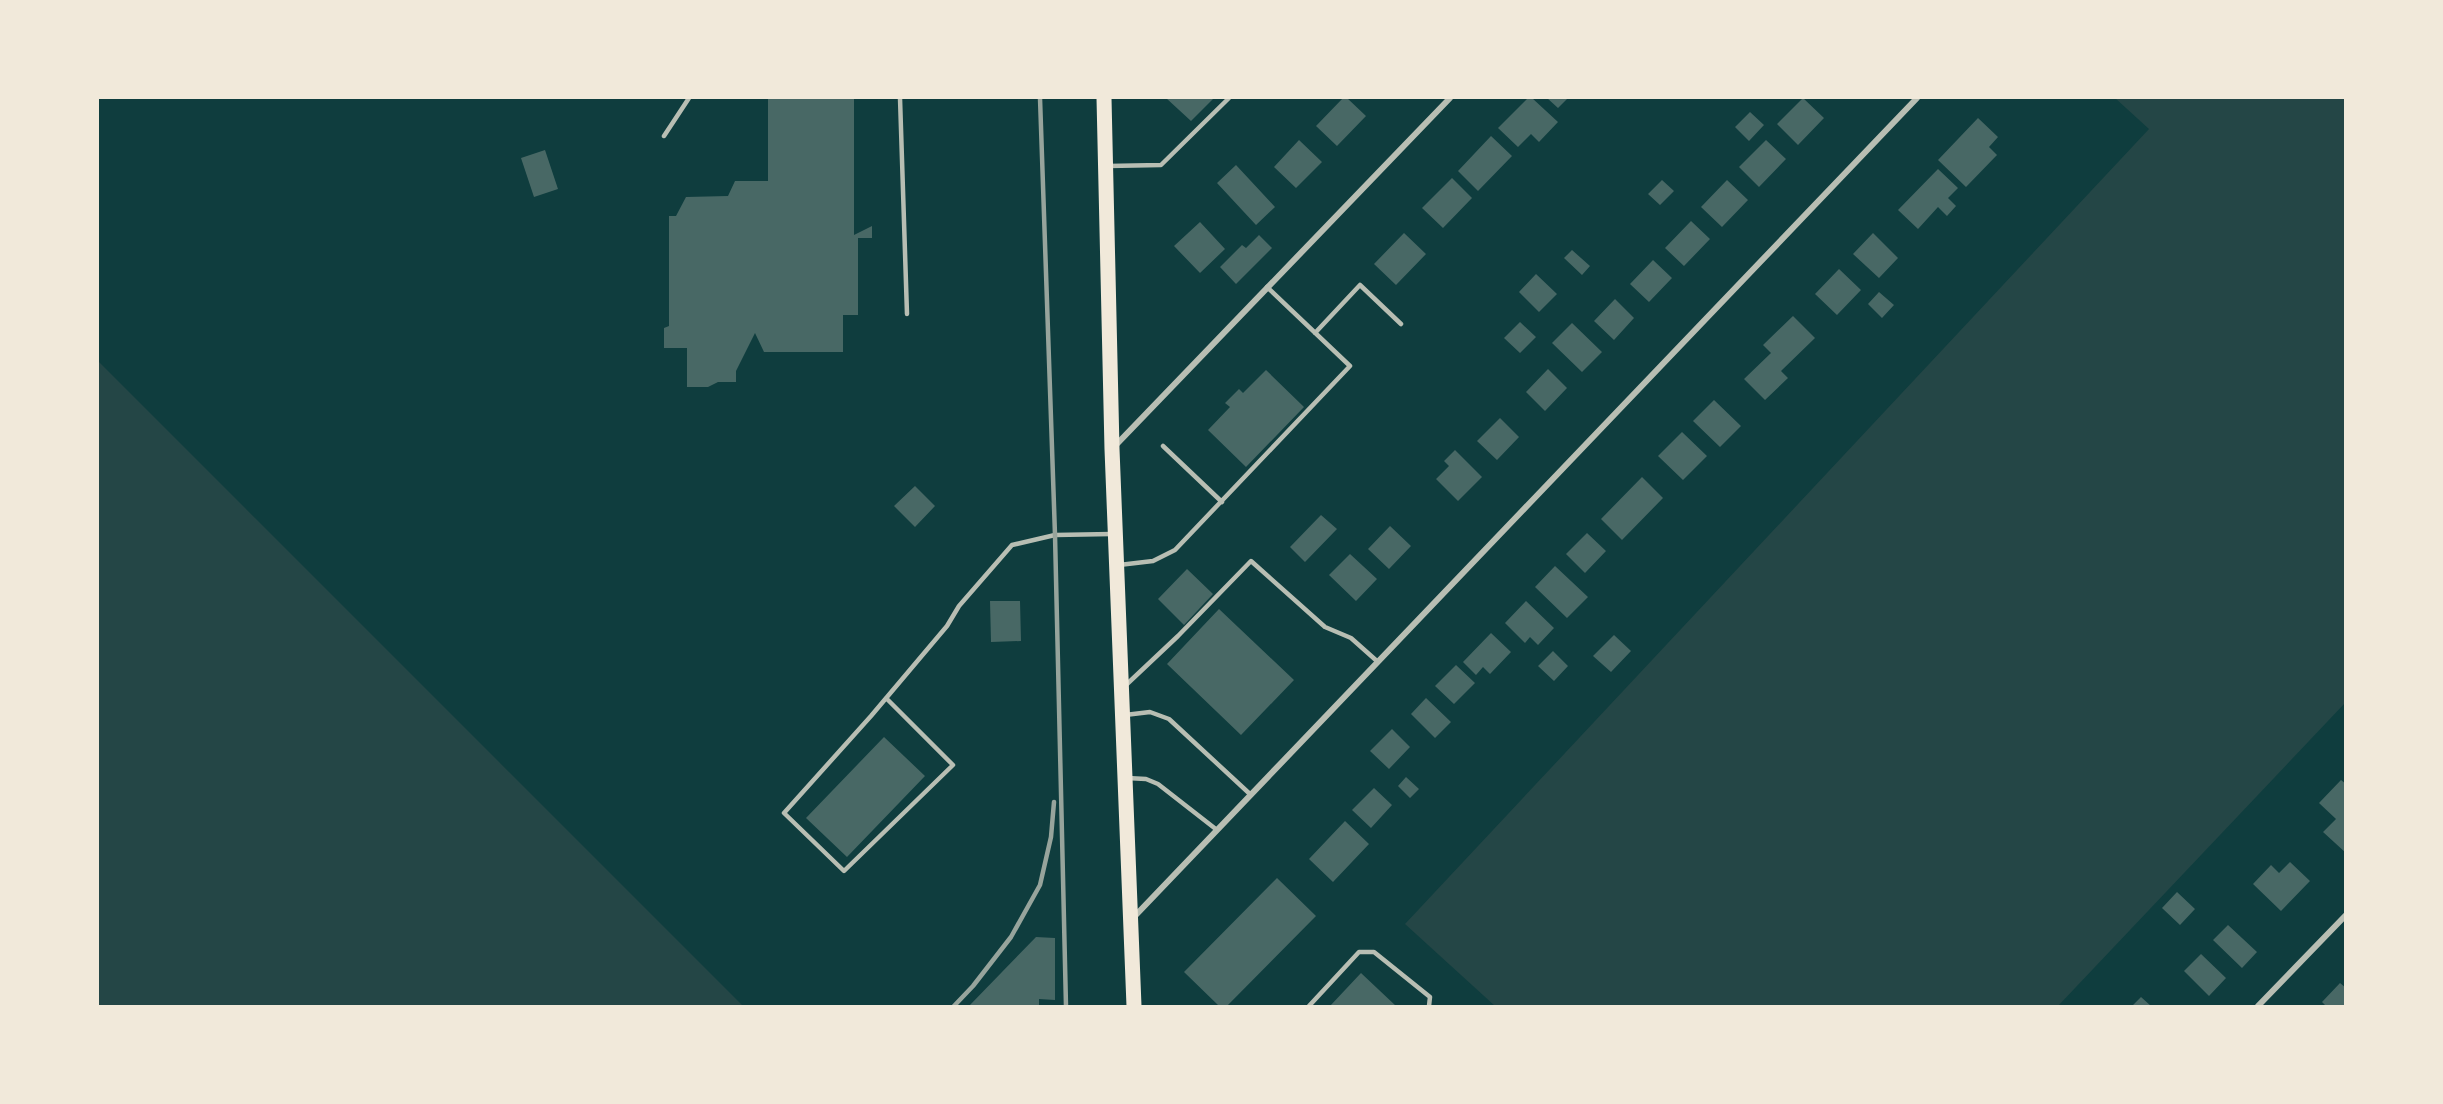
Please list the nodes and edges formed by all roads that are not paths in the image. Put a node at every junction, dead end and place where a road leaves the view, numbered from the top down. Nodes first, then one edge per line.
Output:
1 (689, 98) edge
2 (900, 98) edge
3 (1104, 98) edge
4 (1229, 98) edge
5 (1450, 98) edge
6 (1917, 98) edge
7 (664, 136) dead end
8 (1106, 166) junction
9 (1268, 287) junction
10 (907, 314) dead end
11 (1401, 324) dead end
12 (1315, 333) junction
13 (1164, 446) dead end
14 (1112, 449) junction
15 (1222, 502) junction
16 (1115, 534) junction
17 (1117, 566) junction
18 (1378, 662) junction
19 (1122, 689) junction
20 (886, 698) junction
21 (1122, 715) junction
22 (1125, 778) junction
23 (1251, 795) junction
24 (1217, 830) junction
25 (2346, 915) edge
26 (1130, 921) junction
27 (1134, 1006) edge
28 (1309, 1006) edge
29 (1429, 1006) edge
30 (2258, 1006) edge

1 - 7 lane
2 - 10 lane
3 - 8 main road
4 - 8 lane
5 - 9 street
6 - 18 street
8 - 14 main road
9 - 12 lane
9 - 14 street
11 - 12 lane
12 - 15 lane
13 - 15 lane
14 - 16 main road
15 - 17 lane
16 - 17 main road
16 - 20 lane
17 - 19 main road
18 - 19 lane
18 - 23 street
19 - 21 main road
20 - 20 lane
21 - 22 main road
21 - 23 lane
22 - 24 lane
22 - 26 main road
23 - 24 street
24 - 26 street
25 - 30 street
26 - 27 main road
28 - 29 lane

